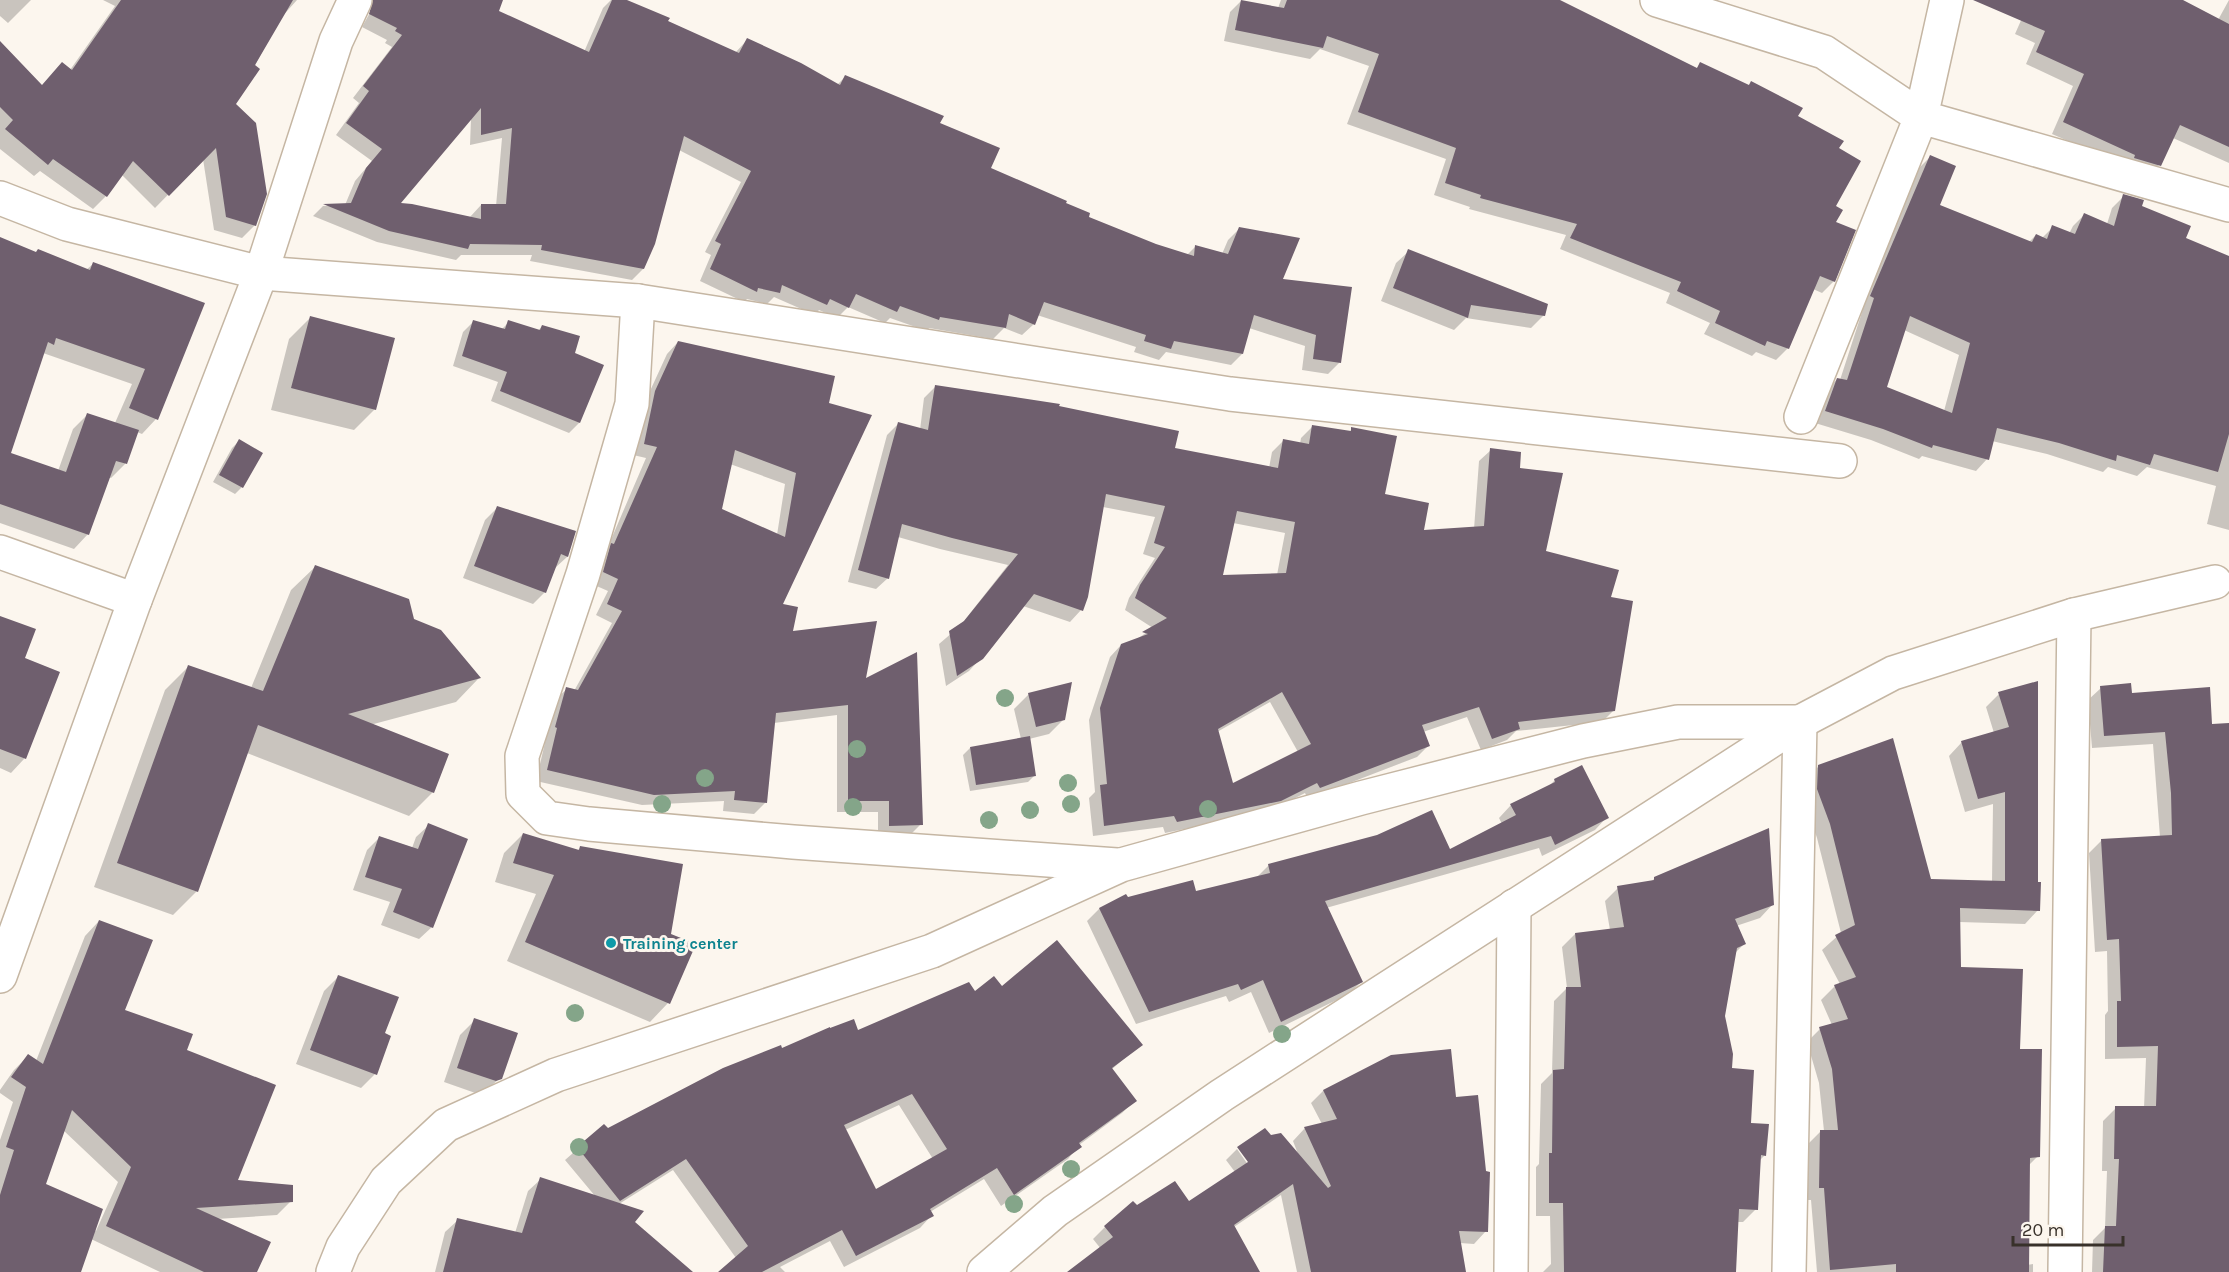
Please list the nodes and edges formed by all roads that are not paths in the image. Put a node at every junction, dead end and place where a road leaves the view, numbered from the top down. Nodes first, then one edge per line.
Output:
1 (355, 0) edge
2 (1657, 0) edge
3 (1947, 0) edge
4 (1922, 117) junction
5 (0, 198) edge
6 (2229, 205) edge
7 (261, 273) junction
8 (639, 301) junction
9 (1801, 417) dead end
10 (1840, 461) dead end
11 (0, 552) edge
12 (2215, 582) dead end
13 (135, 600) junction
14 (2074, 615) junction
15 (1800, 722) junction
16 (1121, 865) junction
17 (1514, 906) junction
18 (0, 976) edge
19 (333, 1272) edge
20 (984, 1272) edge
21 (1511, 1272) edge
22 (1789, 1272) edge
23 (2065, 1272) edge

1 - 7 street
2 - 4 street
3 - 4 street
4 - 6 street
4 - 9 street
5 - 7 street
7 - 8 street
7 - 13 street
8 - 10 street
8 - 16 street
11 - 13 street
12 - 14 street
13 - 18 street
14 - 15 street
14 - 23 street
15 - 16 street
15 - 17 street
15 - 22 street
16 - 19 street
17 - 20 street
17 - 21 street

